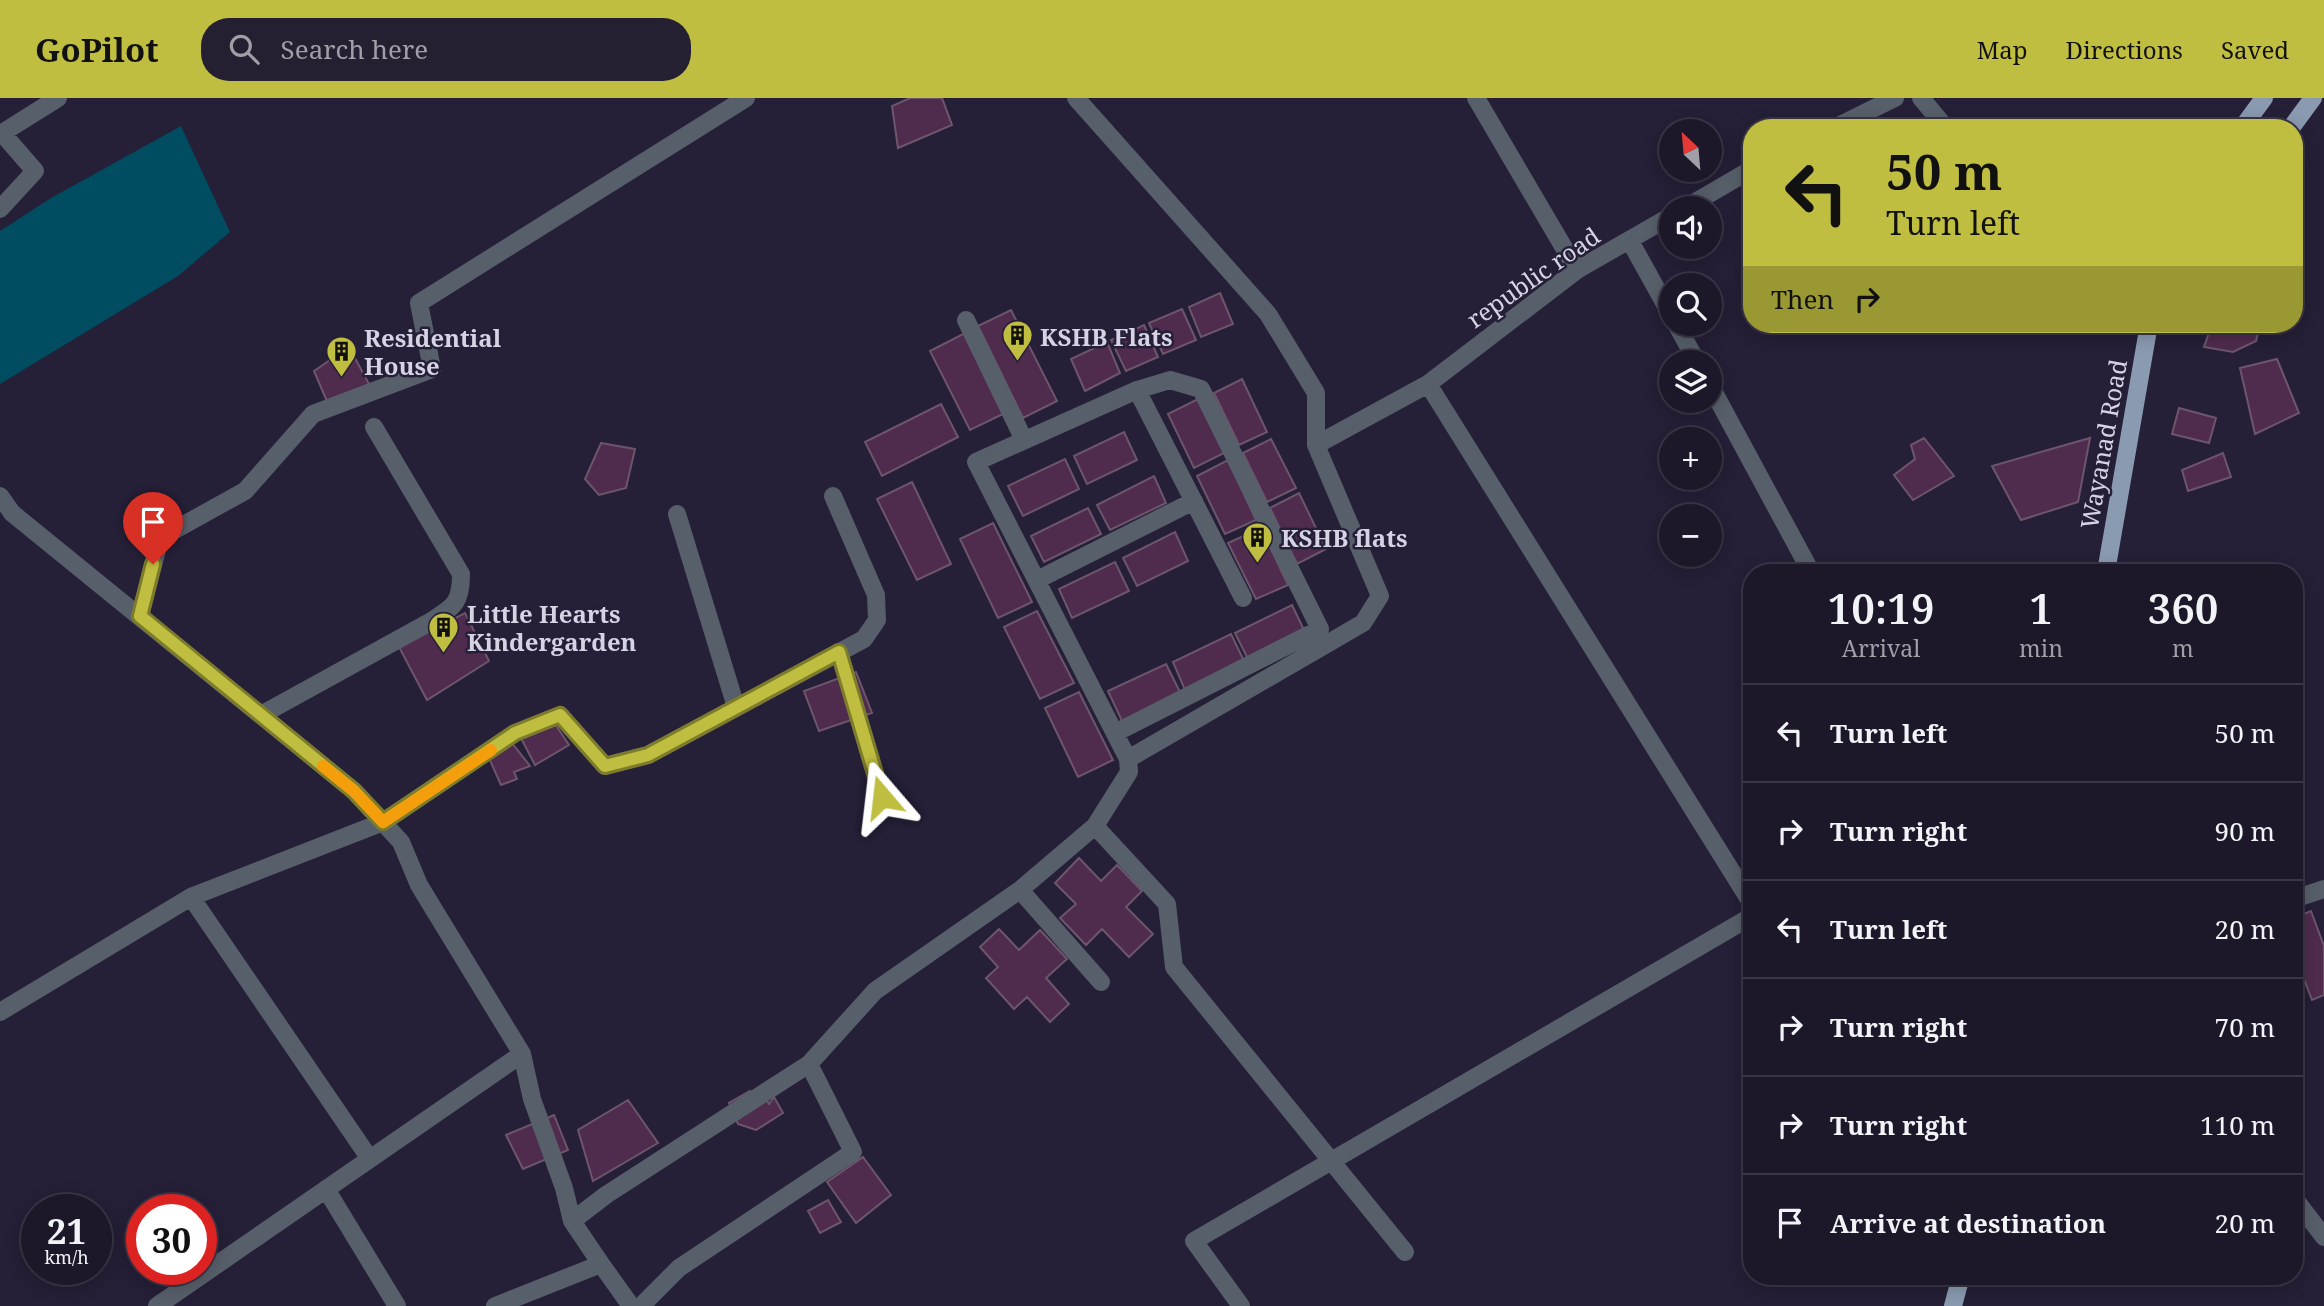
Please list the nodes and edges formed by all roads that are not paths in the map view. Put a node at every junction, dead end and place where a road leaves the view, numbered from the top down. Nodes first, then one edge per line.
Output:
1 (58, 98) edge
2 (746, 98) edge
3 (1076, 98) edge
4 (1476, 98) edge
5 (1895, 98) edge
6 (1921, 98) edge
7 (2264, 98) edge
8 (2313, 98) edge
9 (1852, 119) edge
10 (1938, 119) edge
11 (2249, 119) edge
12 (2298, 119) edge
13 (1743, 174) edge
14 (1706, 196) edge
15 (0, 209) edge
16 (1659, 223) edge
17 (1630, 241) junction
18 (1577, 270) junction
19 (1659, 293) edge
20 (966, 320) dead end
21 (2147, 333) edge
22 (1428, 384) junction
23 (1137, 390) junction
24 (1722, 407) edge
25 (374, 427) dead end
26 (1024, 440) junction
27 (1316, 444) junction
28 (833, 496) dead end
29 (1194, 501) junction
30 (2, 504) edge
31 (677, 514) dead end
32 (1807, 564) edge
33 (2107, 564) edge
34 (1037, 580) junction
35 (1244, 598) dead end
36 (140, 616) junction
37 (839, 652) junction
38 (736, 707) junction
39 (261, 715) junction
40 (1115, 733) junction
41 (1128, 759) junction
42 (882, 797) dead end
43 (383, 822) junction
44 (1095, 827) junction
45 (2324, 889) edge
46 (1020, 890) junction
47 (1743, 890) edge
48 (2303, 896) edge
49 (191, 897) junction
50 (1743, 921) edge
51 (1101, 982) dead end
52 (0, 1012) edge
53 (522, 1054) junction
54 (809, 1064) junction
55 (370, 1159) junction
56 (1333, 1162) junction
57 (326, 1189) junction
58 (2303, 1210) edge
59 (572, 1221) junction
60 (2324, 1237) edge
61 (1405, 1252) dead end
62 (601, 1264) junction
63 (1959, 1285) edge
64 (157, 1306) edge
65 (397, 1306) edge
66 (495, 1306) edge
67 (631, 1306) edge
68 (641, 1306) edge
69 (1241, 1306) edge
70 (1953, 1306) edge

1 - 15 street
2 - 36 street
3 - 27 street
4 - 18 street
5 - 9 street
6 - 10 street
7 - 11 main road
8 - 12 main road
13 - 14 street
16 - 17 street, republic road
17 - 18 street, republic road
17 - 19 street
18 - 22 street, republic road
20 - 26 street
21 - 33 main road, Wayanad Road
22 - 27 street, republic road
22 - 47 street
23 - 26 street
23 - 29 street
23 - 40 street
24 - 32 street
25 - 39 street
26 - 34 street
27 - 41 street
28 - 37 street
29 - 34 street
29 - 35 street
30 - 36 street
31 - 38 street
34 - 40 street
36 - 39 street
37 - 38 street
37 - 42 street
38 - 43 street
39 - 43 street
40 - 41 street
41 - 44 street
43 - 49 street
43 - 53 street
44 - 46 street
44 - 56 street
45 - 48 street
46 - 51 street
46 - 54 street
49 - 52 street
49 - 55 street
50 - 56 street
53 - 55 street
53 - 59 street
54 - 59 street
54 - 68 street
55 - 57 street
56 - 61 street
56 - 69 street
57 - 64 street
57 - 65 street
58 - 60 street
59 - 62 street
62 - 66 street
62 - 67 street
63 - 70 main road

